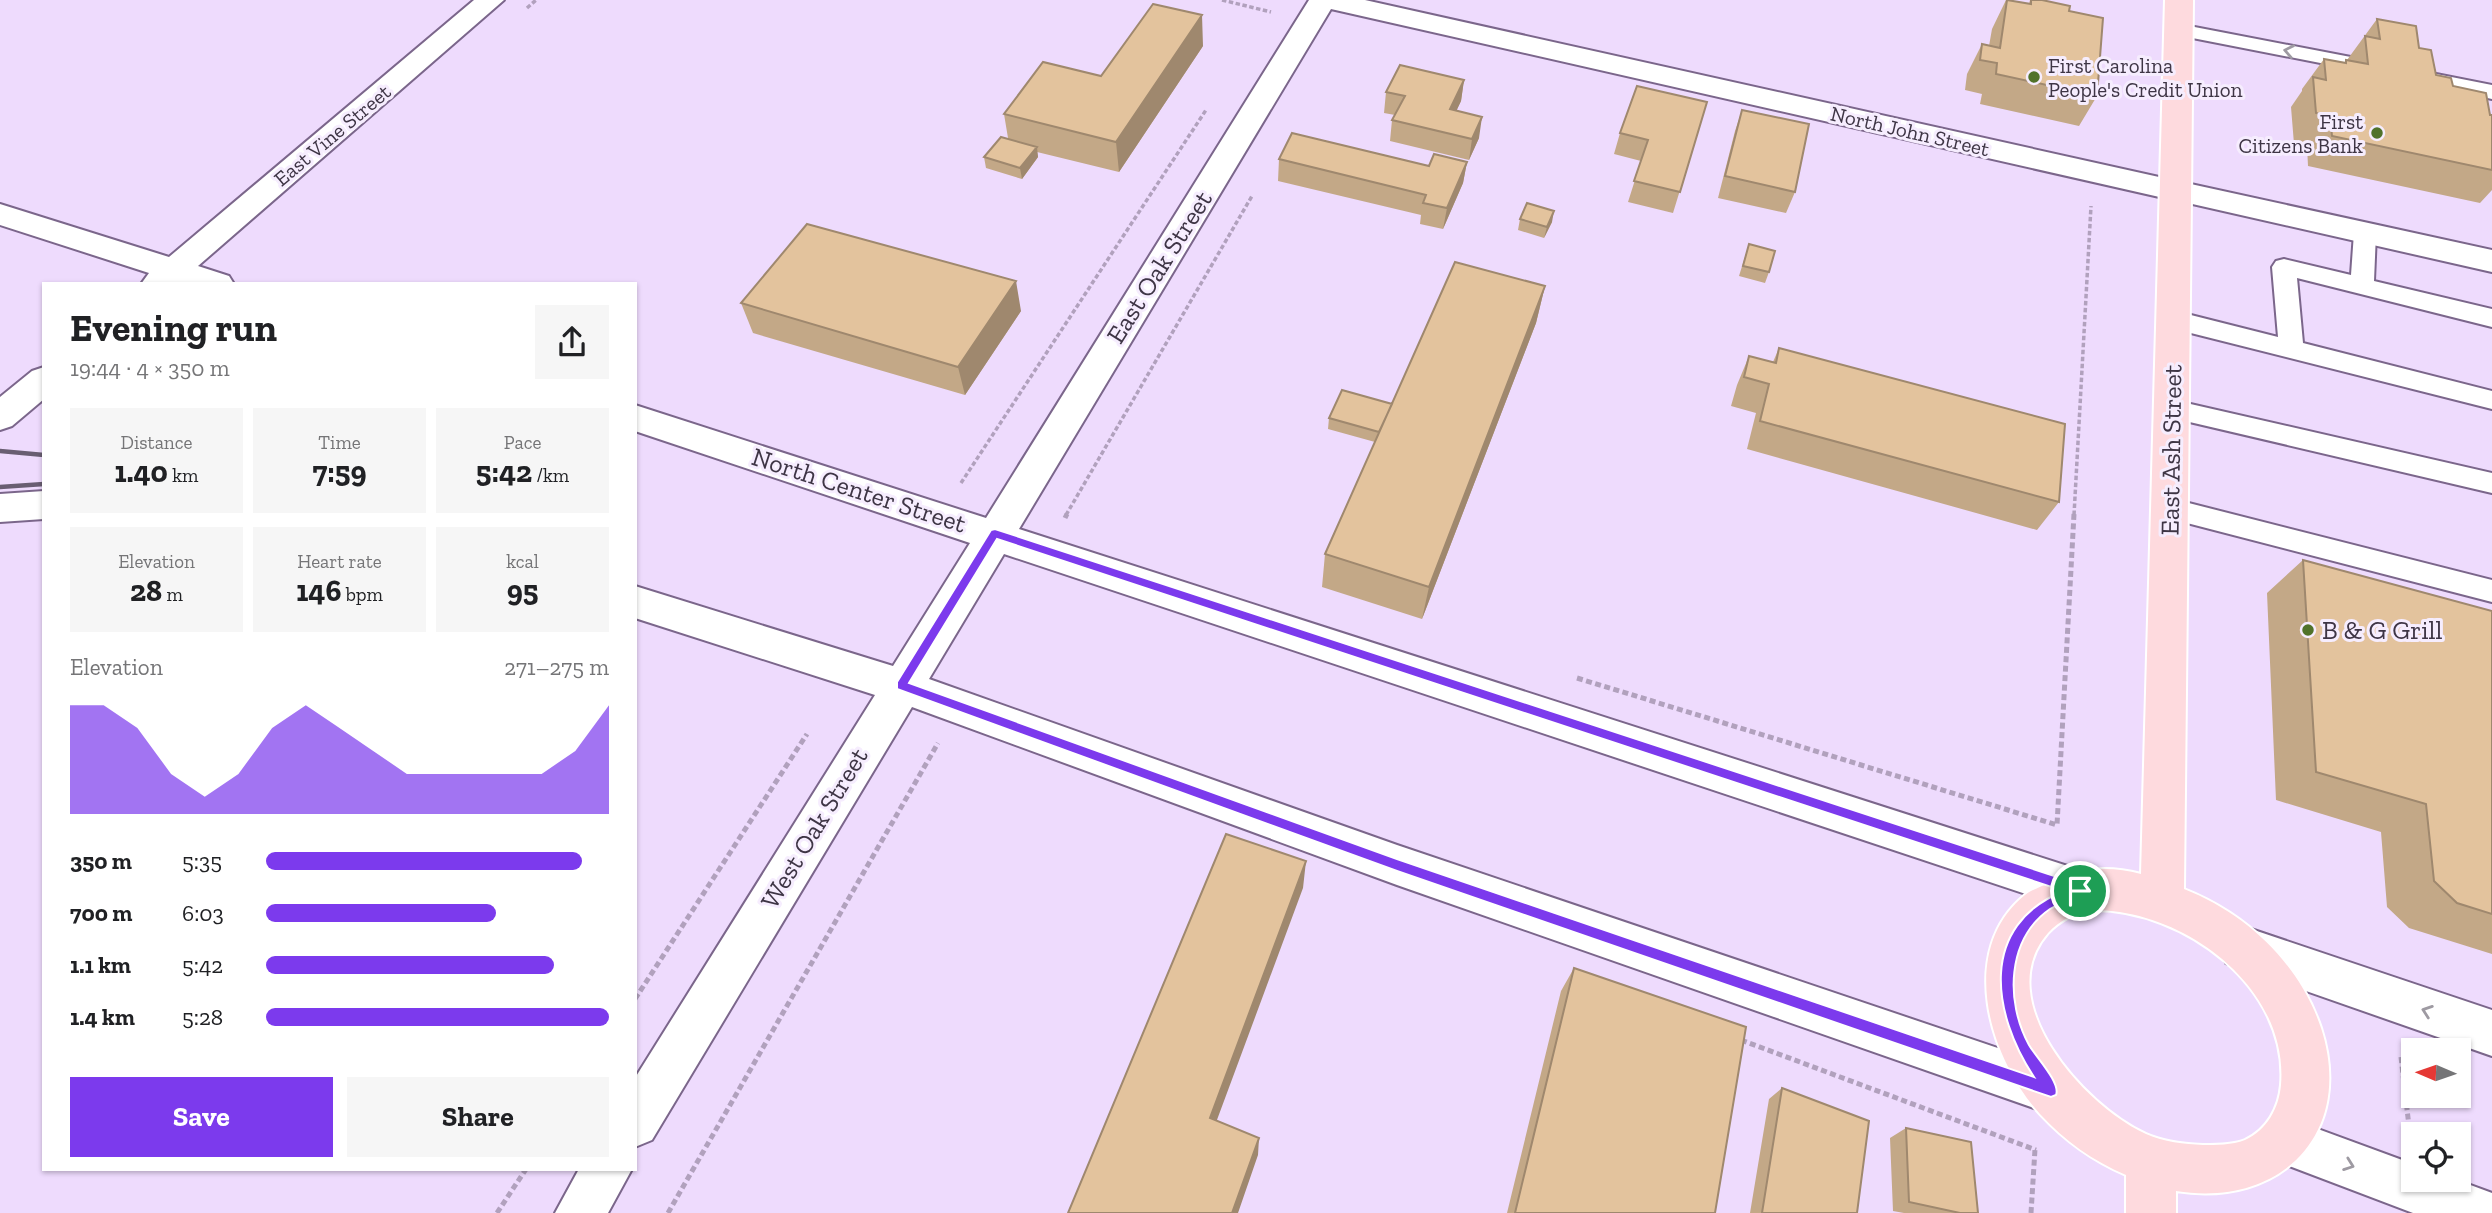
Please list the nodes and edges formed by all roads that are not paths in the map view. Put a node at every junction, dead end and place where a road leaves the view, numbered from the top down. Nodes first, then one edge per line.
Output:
1 (490, 0) edge
2 (1326, 0) edge
3 (2179, 15) edge
4 (2356, 64) edge
5 (2394, 72) edge
6 (2492, 92) edge
7 (2177, 191) junction
8 (0, 214) edge
9 (2365, 233) junction
10 (2492, 261) edge
11 (166, 276) edge
12 (205, 282) edge
13 (2362, 287) junction
14 (2492, 318) edge
15 (2175, 320) junction
16 (2291, 349) junction
17 (42, 382) edge
18 (2492, 400) edge
19 (2173, 409) junction
20 (0, 417) edge
21 (637, 419) edge
22 (2492, 483) edge
23 (42, 505) edge
24 (0, 508) edge
25 (2169, 509) junction
26 (995, 534) junction
27 (2492, 591) edge
28 (637, 603) edge
29 (901, 686) junction
30 (2080, 891) junction
31 (2162, 900) junction
32 (2242, 948) junction
33 (2492, 1033) edge
34 (2051, 1090) junction
35 (637, 1119) edge
36 (2285, 1141) junction
37 (2151, 1161) junction
38 (606, 1171) edge
39 (580, 1213) edge
40 (2151, 1213) edge
41 (2480, 1213) edge

1 - 11 street, East Vine Street
2 - 7 street, North John Street
2 - 26 street, East Oak Street
4 -> 3 lane
3 - 7 main road, East Ash Street
5 - 6 lane
7 - 9 street, North John Street
7 - 15 main road, East Ash Street
8 - 11 street
9 - 10 street, North John Street
9 - 13 lane
11 - 12 street
13 - 14 lane
13 - 16 lane
15 - 16 lane
15 - 19 main road, East Ash Street
16 - 18 lane
17 - 20 street
19 - 22 lane
19 - 25 main road, East Ash Street
21 - 26 street, North Center Street
23 - 24 street
25 - 27 lane
25 - 31 main road, East Ash Street
26 - 29 street, West Oak Street
26 - 30 street, North Center Street
28 - 29 street
29 - 34 street
29 - 35 street, West Oak Street
30 - 31 main road
30 - 34 main road
31 - 32 main road
33 -> 32 street
32 - 36 main road
34 - 37 main road
36 - 37 main road
36 -> 41 street
37 - 40 main road
38 - 39 street

